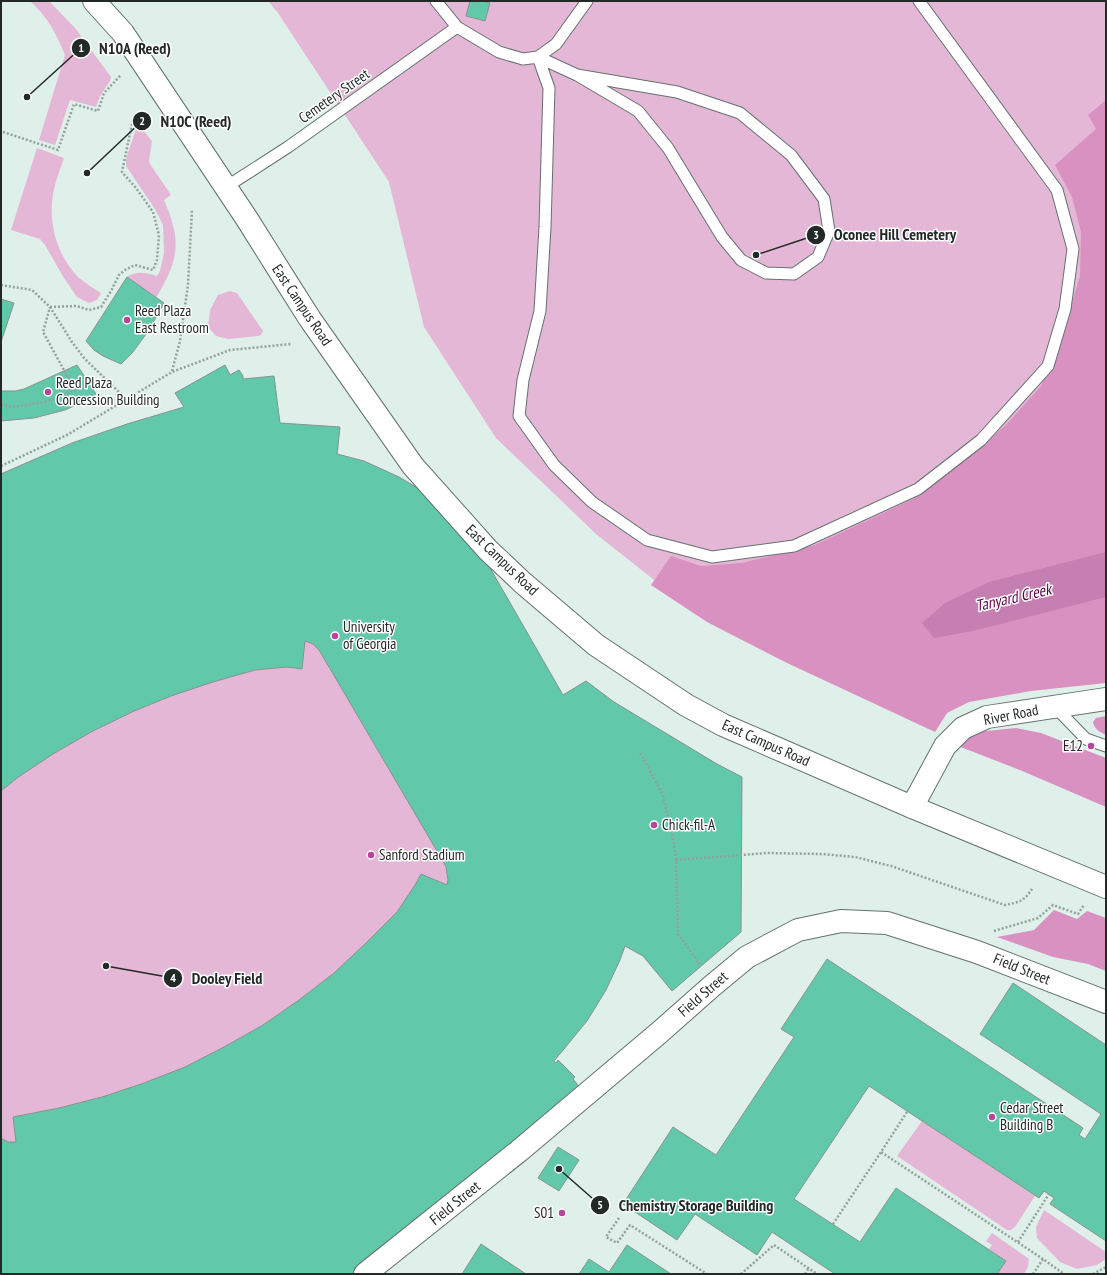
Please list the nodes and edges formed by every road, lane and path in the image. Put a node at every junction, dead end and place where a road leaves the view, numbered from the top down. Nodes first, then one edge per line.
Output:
1 (94, 1) edge
2 (436, 1) edge
3 (587, 1) edge
4 (919, 1) edge
5 (456, 27) junction
6 (538, 57) junction
7 (121, 74) dead end
8 (577, 74) junction
9 (153, 124) dead end
10 (3, 132) dead end
11 (226, 187) junction
12 (192, 210) dead end
13 (1, 285) edge
14 (50, 307) junction
15 (290, 344) dead end
16 (172, 372) junction
17 (126, 399) junction
18 (1, 405) edge
19 (1, 466) edge
20 (1106, 699) edge
21 (1055, 706) junction
22 (1106, 746) edge
23 (640, 753) dead end
24 (912, 807) junction
25 (676, 860) junction
26 (1033, 887) dead end
27 (1106, 887) edge
28 (1084, 905) dead end
29 (994, 931) dead end
30 (701, 965) dead end
31 (1106, 1002) edge
32 (907, 1112) dead end
33 (880, 1152) junction
34 (1050, 1194) dead end
35 (619, 1218) dead end
36 (833, 1224) dead end
37 (1018, 1242) junction
38 (1043, 1259) junction
39 (1106, 1267) edge
40 (809, 1268) junction
41 (1063, 1273) edge
42 (365, 1274) edge
43 (707, 1274) edge
44 (741, 1274) edge
45 (805, 1274) edge
46 (817, 1274) edge
47 (1033, 1274) edge
48 (1069, 1274) edge
49 (1093, 1274) edge

1 - 11 main road, East Campus Road
2 - 5 lane
3 - 6 lane
4 - 6 lane
5 - 6 lane
5 - 11 lane, Cemetery Street
6 - 8 lane
7 - 10 path
8 - 8 lane
9 - 14 path
11 - 24 main road, East Campus Road
12 - 16 path
13 - 14 path
14 - 17 path
14 - 18 path
15 - 16 path
16 - 17 path
17 - 19 path
20 - 21 main road, River Road
21 - 22 lane
21 - 24 main road, River Road
23 - 25 path
24 - 27 main road, East Campus Road
25 - 26 path
25 - 30 path
28 - 29 path
31 - 42 main road, Field Street
32 - 33 path
33 - 36 path
33 - 37 path
34 - 37 path
35 - 43 path
37 - 38 path
38 - 41 path
38 - 47 path
39 - 49 path
40 - 44 path
40 - 45 path
40 - 46 path
41 - 48 path

